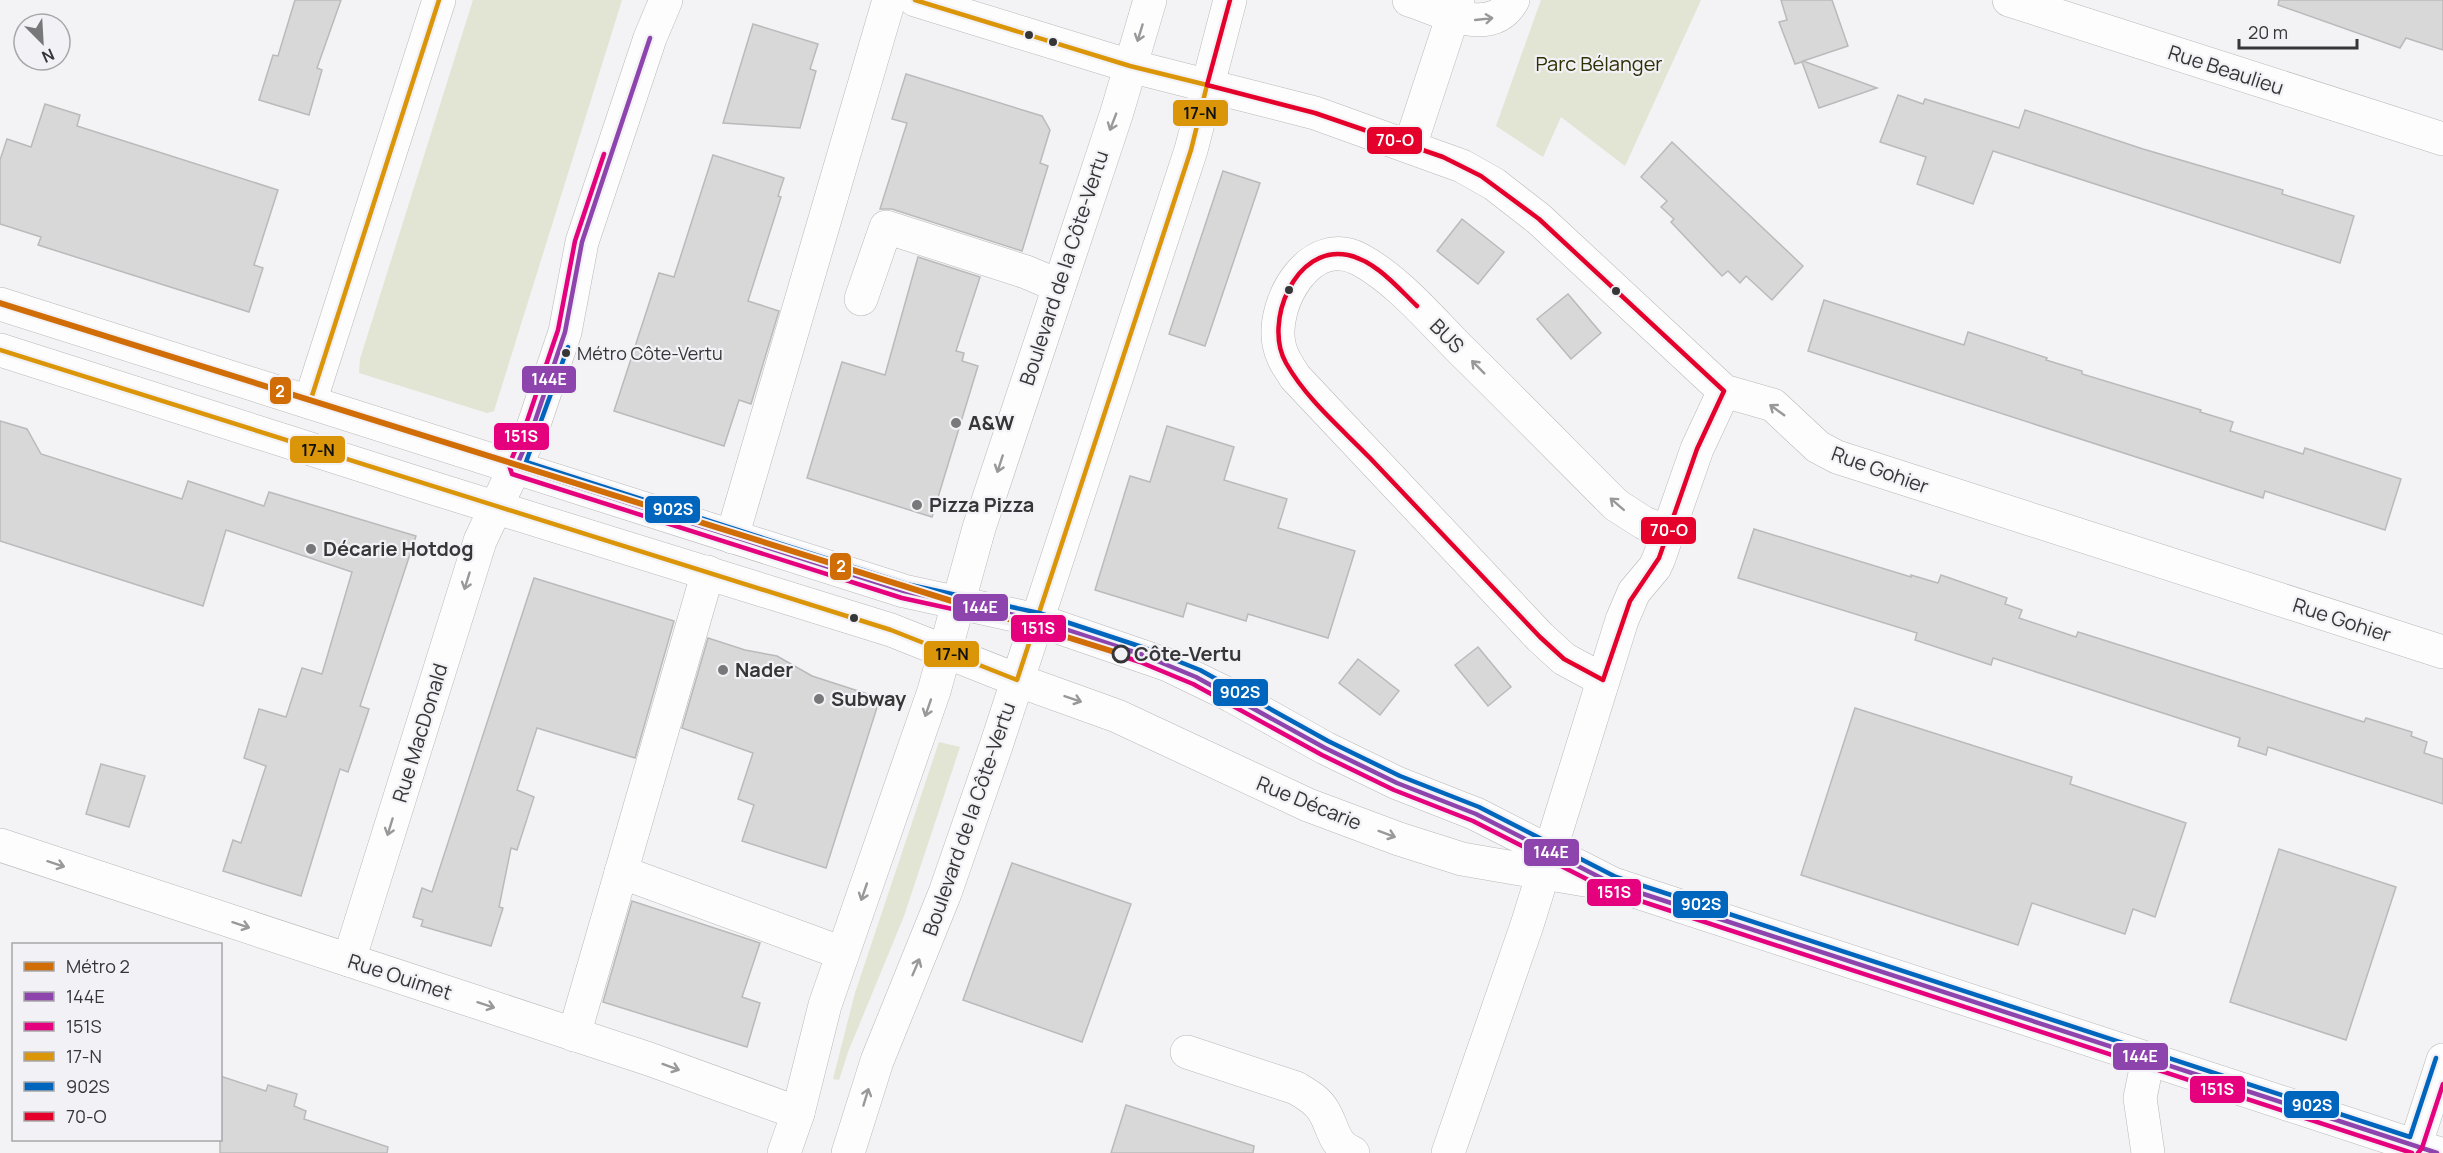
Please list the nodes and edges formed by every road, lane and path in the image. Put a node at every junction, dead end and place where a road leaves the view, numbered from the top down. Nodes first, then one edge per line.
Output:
1 (439, 0) edge
2 (666, 0) edge
3 (889, 0) edge
4 (915, 0) edge
5 (1150, 0) edge
6 (1230, 0) edge
7 (1409, 0) edge
8 (1513, 0) edge
9 (2009, 0) edge
10 (1456, 7) edge
11 (1130, 66) junction
12 (1207, 85) junction
13 (2443, 139) edge
14 (1410, 146) junction
15 (1059, 286) junction
16 (861, 299) dead end
17 (0, 304) edge
18 (0, 350) edge
19 (1724, 391) junction
20 (310, 402) junction
21 (516, 467) junction
22 (496, 507) junction
23 (1668, 532) junction
24 (732, 537) junction
25 (708, 572) junction
26 (960, 603) junction
27 (1036, 620) junction
28 (945, 652) junction
29 (2443, 652) edge
30 (1017, 680) junction
31 (1603, 680) junction
32 (0, 845) edge
33 (1545, 862) junction
34 (621, 872) junction
35 (842, 952) junction
36 (349, 960) junction
37 (574, 1035) junction
38 (1187, 1052) dead end
39 (2148, 1059) junction
40 (2443, 1060) edge
41 (798, 1113) junction
42 (2422, 1151) edge
43 (784, 1153) edge
44 (848, 1153) edge
45 (1353, 1153) edge
46 (1448, 1153) edge
47 (2148, 1153) edge

1 - 20 street
2 - 21 street, Rue MacDonald
3 - 24 street
4 - 11 street, Rue Gohier
5 -> 11 street, Boulevard de la Côte-Vertu
6 - 12 street, Boulevard de la Côte-Vertu
7 - 10 street
10 -> 8 street
9 - 13 street, Rue Beaulieu
10 - 14 street
11 - 12 street, Rue Gohier
11 -> 15 street, Boulevard de la Côte-Vertu
12 - 14 street, Rue Gohier
12 - 27 street, Boulevard de la Côte-Vertu
14 - 19 street, Rue Gohier
15 - 16 street
15 -> 26 street, Boulevard de la Côte-Vertu
17 - 20 street, Rue Décarie
18 - 22 street, Rue Décarie
19 - 23 street
29 -> 19 street, Rue Gohier
20 - 21 street, Rue Décarie
21 - 22 street, Rue MacDonald
21 - 24 street, Rue Décarie
22 - 25 street, Rue Décarie
22 -> 36 street, Rue MacDonald
23 - 31 street
23 -> 31 street, BUS
24 - 26 street, Rue Décarie
25 - 28 street, Rue Décarie
25 - 34 street
26 - 27 street, Rue Décarie
26 - 28 street, Boulevard de la Côte-Vertu
27 - 30 street, Boulevard de la Côte-Vertu
27 - 33 street, Rue Décarie
28 - 30 street, Rue Décarie
28 -> 35 street, Boulevard de la Côte-Vertu
30 -> 33 street, Rue Décarie
44 -> 30 street, Boulevard de la Côte-Vertu
31 - 33 street
32 -> 36 street, Rue Ouimet
33 - 39 street, Rue Décarie
33 - 46 street
34 - 35 street
34 - 37 street
35 - 41 street, Boulevard de la Côte-Vertu
36 -> 37 street, Rue Ouimet
37 -> 41 street, Rue Ouimet
38 - 45 street
39 - 42 street, Rue Décarie
39 - 47 street
40 - 42 street
41 - 43 street, Boulevard de la Côte-Vertu

